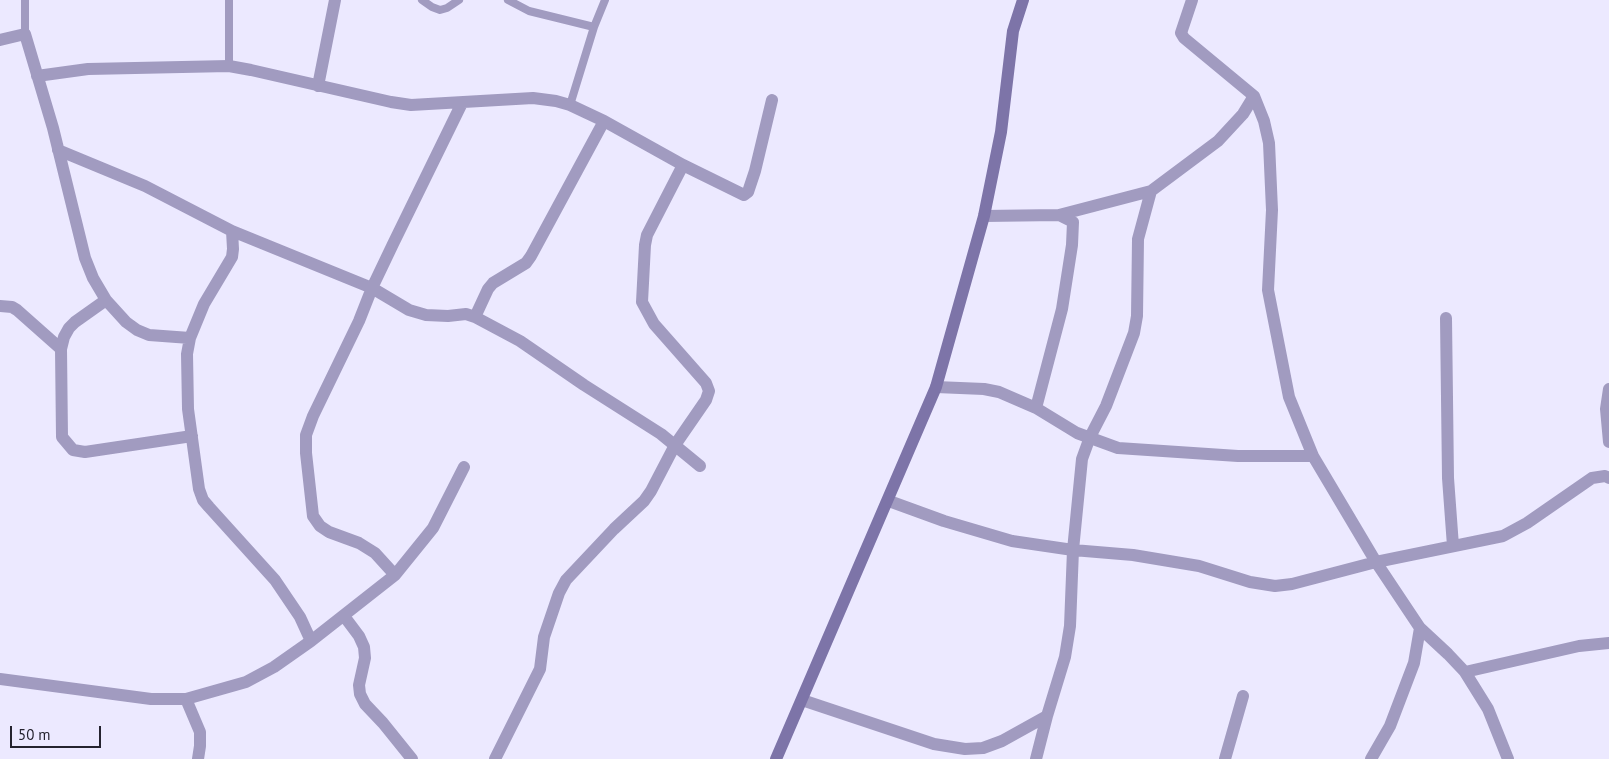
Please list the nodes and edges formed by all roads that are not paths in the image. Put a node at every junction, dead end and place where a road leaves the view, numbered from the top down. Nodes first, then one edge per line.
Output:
1 (25, 0) edge
2 (229, 0) edge
3 (334, 0) edge
4 (422, 0) edge
5 (459, 0) edge
6 (508, 0) edge
7 (605, 0) edge
8 (1022, 0) edge
9 (1192, 0) edge
10 (594, 27) junction
11 (25, 34) junction
12 (0, 40) edge
13 (229, 66) junction
14 (37, 76) junction
15 (318, 86) junction
16 (1254, 96) junction
17 (772, 100) dead end
18 (462, 103) junction
19 (570, 105) junction
20 (604, 121) junction
21 (58, 150) junction
22 (683, 165) junction
23 (1151, 191) junction
24 (1059, 215) junction
25 (984, 216) junction
26 (232, 231) junction
27 (372, 288) junction
28 (106, 300) junction
29 (0, 306) edge
30 (475, 317) junction
31 (1446, 318) dead end
32 (190, 338) junction
33 (61, 349) junction
34 (936, 387) junction
35 (1609, 389) edge
36 (1036, 408) junction
37 (192, 436) junction
38 (1090, 438) junction
39 (1609, 442) edge
40 (675, 446) junction
41 (1313, 456) junction
42 (464, 466) dead end
43 (700, 466) dead end
44 (1609, 478) edge
45 (889, 501) junction
46 (1453, 546) junction
47 (1073, 550) junction
48 (1376, 562) junction
49 (395, 575) junction
50 (344, 616) junction
51 (1420, 628) junction
52 (311, 641) junction
53 (1609, 643) edge
54 (1465, 672) junction
55 (0, 679) edge
56 (1243, 696) dead end
57 (186, 699) junction
58 (802, 700) junction
59 (1046, 716) junction
60 (198, 759) edge
61 (412, 759) edge
62 (495, 759) edge
63 (776, 759) edge
64 (1036, 759) edge
65 (1225, 759) edge
66 (1371, 759) edge
67 (1508, 759) edge

1 - 11 lane
2 - 13 lane
3 - 15 street
4 - 5 lane
6 - 10 lane
7 - 10 lane
8 - 25 street
9 - 16 street
10 - 19 lane
11 - 12 street
11 - 14 street
13 - 14 street
13 - 15 street
14 - 21 street
15 - 18 street
16 - 23 street
16 - 41 street
17 - 22 street
18 - 19 street
18 - 27 street
19 - 20 street
20 - 22 street
20 - 30 street
21 - 26 street
21 - 28 street
22 - 40 street
23 - 24 street
23 - 38 street
24 - 25 street
24 - 36 street
25 - 34 street
26 - 27 street
26 - 32 street
27 - 30 street
27 - 49 street
28 - 32 street
28 - 33 street
29 - 33 street
30 - 40 street
31 - 46 street
32 - 37 street
33 - 37 street
34 - 36 street
34 - 45 street
35 - 39 street
36 - 38 street
37 - 52 street
38 - 41 street
38 - 47 street
40 - 43 street
40 - 62 street
41 - 48 street
42 - 49 street
44 - 46 street
45 - 47 street
45 - 58 street
46 - 48 street
47 - 48 street
47 - 59 street
48 - 51 street
49 - 50 street
50 - 52 street
50 - 61 street
51 - 54 street
51 - 66 street
52 - 57 street
53 - 54 street
54 - 67 street
55 - 57 street
56 - 65 street
57 - 60 street
58 - 59 street
58 - 63 street
59 - 64 street

